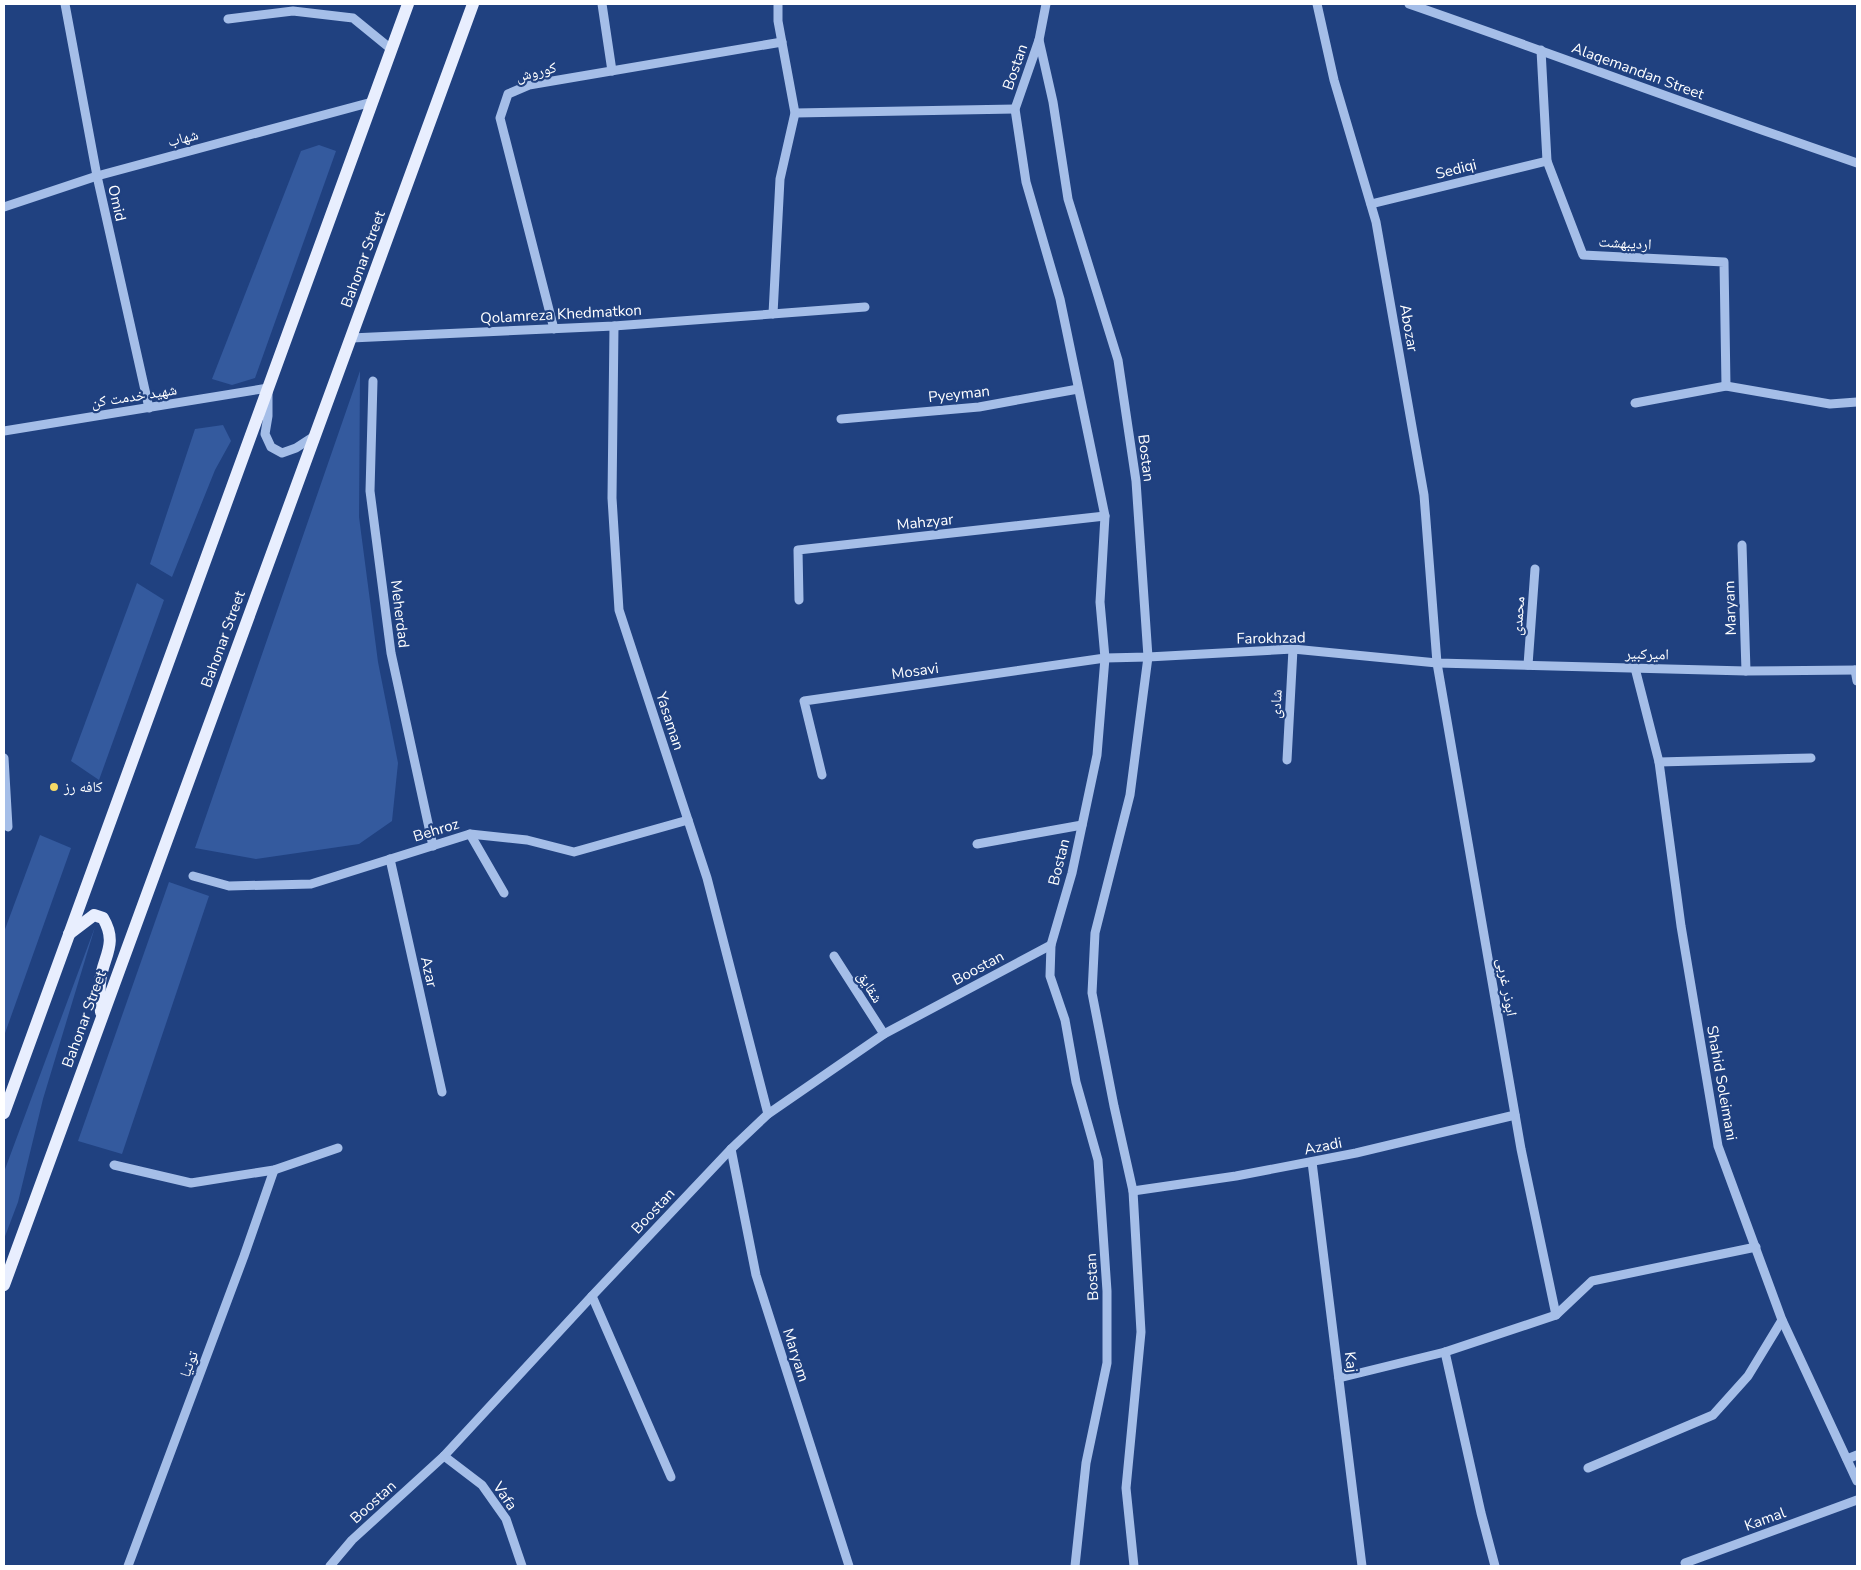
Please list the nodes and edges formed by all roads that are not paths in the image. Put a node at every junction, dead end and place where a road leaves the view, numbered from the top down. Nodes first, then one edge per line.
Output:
1 (66, 4) edge
2 (408, 4) edge
3 (473, 4) edge
4 (602, 4) edge
5 (778, 4) edge
6 (1046, 4) edge
7 (1317, 4) edge
8 (1409, 4) edge
9 (228, 19) dead end
10 (1039, 40) junction
11 (782, 42) junction
12 (391, 49) junction
13 (1541, 50) junction
14 (612, 70) junction
15 (372, 102) junction
16 (1015, 109) junction
17 (795, 113) junction
18 (1546, 161) junction
19 (1857, 164) edge
20 (97, 176) junction
21 (1371, 204) junction
22 (4, 207) edge
23 (865, 308) dead end
24 (773, 314) junction
25 (614, 326) junction
26 (554, 329) junction
27 (351, 338) junction
28 (373, 381) dead end
29 (1726, 386) junction
30 (268, 388) junction
31 (1078, 389) junction
32 (1857, 402) edge
33 (1634, 403) dead end
34 (150, 408) junction
35 (841, 418) dead end
36 (4, 431) edge
37 (316, 435) junction
38 (1105, 516) junction
39 (1742, 545) dead end
40 (1535, 569) dead end
41 (800, 600) dead end
42 (1293, 649) junction
43 (1148, 657) junction
44 (1105, 658) junction
45 (1437, 663) junction
46 (1528, 665) junction
47 (1635, 668) junction
48 (1856, 670) edge
49 (1746, 671) junction
50 (1857, 681) edge
51 (4, 758) edge
52 (1811, 758) dead end
53 (1287, 760) dead end
54 (1659, 762) junction
55 (822, 775) dead end
56 (688, 820) junction
57 (1082, 825) junction
58 (8, 828) dead end
59 (470, 834) junction
60 (977, 844) dead end
61 (433, 846) junction
62 (390, 859) junction
63 (193, 876) dead end
64 (504, 893) dead end
65 (69, 934) junction
66 (1051, 944) junction
67 (834, 956) dead end
68 (101, 1019) junction
69 (884, 1034) junction
70 (442, 1092) dead end
71 (4, 1113) edge
72 (768, 1114) junction
73 (1515, 1115) junction
74 (338, 1148) dead end
75 (731, 1149) junction
76 (1312, 1162) junction
77 (114, 1165) dead end
78 (274, 1170) junction
79 (1133, 1191) junction
80 (1756, 1247) junction
81 (4, 1285) edge
82 (592, 1296) junction
83 (1556, 1315) junction
84 (1782, 1320) junction
85 (1444, 1352) junction
86 (1339, 1378) junction
87 (1857, 1455) edge
88 (444, 1456) junction
89 (1847, 1459) junction
90 (1588, 1468) dead end
91 (671, 1477) dead end
92 (1857, 1481) edge
93 (1857, 1500) edge
94 (128, 1566) edge
95 (330, 1566) edge
96 (522, 1566) edge
97 (850, 1566) edge
98 (1075, 1566) edge
99 (1134, 1566) edge
100 (1362, 1566) edge
101 (1495, 1566) edge
102 (1687, 1566) edge

1 - 20 street, Omid
2 - 12 main road
3 - 27 main road, Bahonar Street
4 - 14 street
5 - 11 street
6 - 10 street
7 - 21 street, Abozar
8 - 13 street, Alaqemandan Street
9 - 12 street
10 - 16 street, Bostan
10 - 43 street, Bostan
11 - 14 street, کوروش
11 - 17 street
12 - 15 main road
13 - 18 street, اردیبهشت
13 - 19 street, Alaqemandan Street
14 - 26 street, کوروش
15 - 20 street, شهاب
15 - 30 main road
16 - 17 street
16 - 31 street, Bostan
17 - 24 street
18 - 21 street, Sediqi
18 - 29 street, اردیبهشت
20 - 22 street, شهاب
20 - 34 street, Omid
21 - 45 street, Abozar
23 - 24 street, Qolamreza Khedmatkon
24 - 25 street, Qolamreza Khedmatkon
25 - 26 street, Qolamreza Khedmatkon
25 - 56 street, Yasaman
26 - 27 street, Qolamreza Khedmatkon
27 - 37 main road, Bahonar Street
28 - 61 street, Meherdad
29 - 32 street
29 - 33 street
30 - 34 street, شهید خدمت کن
30 - 37 street
30 - 65 main road
31 - 35 street, Pyeyman
31 - 38 street, Bostan
34 - 36 street, شهید خدمت کن
37 - 68 main road, Bahonar Street
38 - 41 street, Mahzyar
38 - 44 street, Bostan
39 - 49 street, Maryam
40 - 46 street, محمدی
42 - 43 street, Farokhzad
42 - 45 street, Farokhzad
42 - 53 street, شادی
43 - 44 street, Farokhzad
43 - 79 street, Bostan
44 - 55 street, Mosavi
44 - 57 street, Bostan
45 - 46 street, امیرکبیر
45 - 73 street, ابوذر غربی
46 - 47 street, امیرکبیر
47 - 49 street, امیرکبیر
47 - 54 street, Shahid Soleimani
48 - 49 street, امیرکبیر
48 - 50 street
51 - 58 street
52 - 54 street
54 - 80 street, Shahid Soleimani
56 - 59 street, Behroz
56 - 72 street, Yasaman
57 - 60 street
57 - 66 street, Bostan
59 - 61 street, Behroz
59 - 64 street
61 - 62 street, Behroz
62 - 63 street, Behroz
62 - 70 street, Azar
65 - 68 main road
65 - 71 main road
66 - 69 street, Boostan
66 - 98 street, Bostan
67 - 69 street, شقایق
68 - 81 main road, Bahonar Street
69 - 72 street, Boostan
72 - 75 street, Boostan
73 - 76 street, Azadi
73 - 83 street, ابوذر غربی
74 - 78 street
75 - 82 street, Boostan
75 - 97 street, Maryam
76 - 79 street, Azadi
76 - 86 street, Kaj
77 - 78 street
78 - 94 street, توتیا
79 - 99 street, Bostan
80 - 83 street
80 - 84 street, Shahid Soleimani
82 - 88 street, Boostan
82 - 91 street
83 - 85 street
84 - 89 street, Shahid Soleimani
84 - 90 street
85 - 86 street
85 - 101 street
86 - 100 street, Kaj
87 - 89 street
88 - 95 street, Boostan
88 - 96 street, Vafa
89 - 92 street, Shahid Soleimani
93 - 102 street, Kamal

